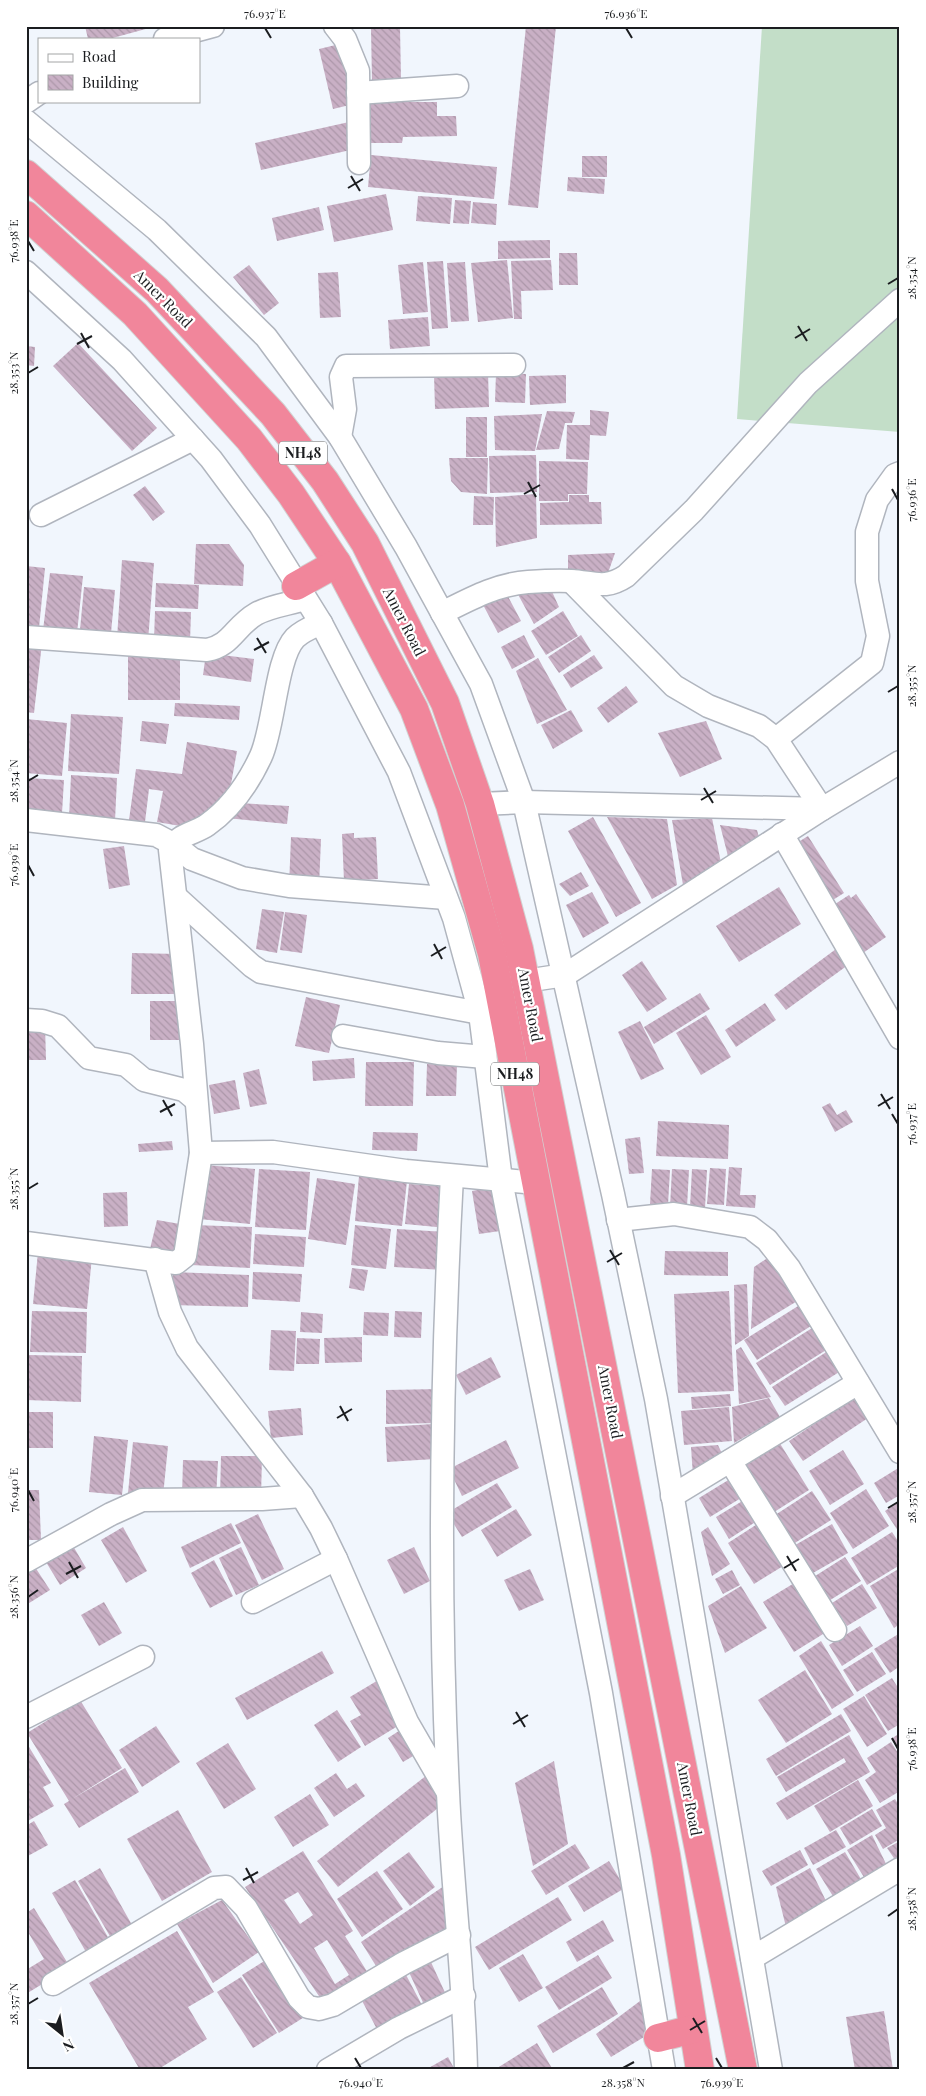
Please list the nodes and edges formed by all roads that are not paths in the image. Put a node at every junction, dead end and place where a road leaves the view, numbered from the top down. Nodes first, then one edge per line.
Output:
1 (212, 26) edge
2 (335, 26) edge
3 (170, 38) edge
4 (457, 86) dead end
5 (358, 92) junction
6 (38, 94) edge
7 (26, 102) edge
8 (26, 122) edge
9 (358, 163) dead end
10 (26, 174) edge
11 (26, 215) edge
12 (26, 272) edge
13 (900, 300) edge
14 (514, 365) dead end
15 (340, 437) junction
16 (193, 439) junction
17 (900, 473) edge
18 (41, 515) dead end
19 (338, 562) junction
20 (571, 581) junction
21 (300, 593) junction
22 (442, 613) junction
23 (321, 623) junction
24 (26, 637) edge
25 (776, 738) junction
26 (900, 762) edge
27 (524, 802) junction
28 (480, 804) junction
29 (822, 809) junction
30 (26, 820) edge
31 (782, 834) junction
32 (173, 844) junction
33 (176, 897) junction
34 (446, 898) junction
35 (565, 975) junction
36 (525, 981) junction
37 (480, 1013) junction
38 (26, 1020) edge
39 (343, 1036) dead end
40 (900, 1038) edge
41 (485, 1057) junction
42 (196, 1100) junction
43 (200, 1153) junction
44 (452, 1176) junction
45 (501, 1180) junction
46 (536, 1183) junction
47 (618, 1220) junction
48 (26, 1243) edge
49 (155, 1259) junction
50 (858, 1382) junction
51 (900, 1452) edge
52 (730, 1461) junction
53 (302, 1496) junction
54 (672, 1496) junction
55 (336, 1559) junction
56 (26, 1561) edge
57 (253, 1602) dead end
58 (835, 1630) dead end
59 (143, 1657) dead end
60 (26, 1718) edge
61 (448, 1792) junction
62 (900, 1869) edge
63 (459, 1936) junction
64 (752, 1958) junction
65 (53, 1984) dead end
66 (464, 1996) junction
67 (693, 2029) junction
68 (658, 2038) junction
69 (328, 2070) edge
70 (466, 2070) edge
71 (664, 2070) edge
72 (700, 2070) edge
73 (743, 2070) edge
74 (771, 2070) edge

1 - 3 street
2 - 5 street
4 - 5 street
5 - 9 street
6 - 7 street
8 - 15 street
10 - 28 highway, Amer Road / NH48
11 - 19 highway, Amer Road / NH48
12 - 16 street
13 - 20 street
14 - 15 street
15 - 22 street
16 - 18 street
16 - 21 street
17 - 25 street
19 - 21 highway
19 - 46 highway, Amer Road / NH48
20 - 22 street
20 - 25 street
21 - 23 street
21 - 24 street
22 - 27 street
23 - 32 street
23 - 34 street
25 - 29 street
26 - 29 street
27 - 28 street
27 - 29 street
27 - 35 street
28 - 36 highway, Amer Road / NH48
29 - 31 street
30 - 32 street
31 - 35 street
31 - 40 street
32 - 33 street
32 - 34 street
33 - 37 street
33 - 42 street
34 - 37 street
35 - 36 street
35 - 47 street
36 - 73 highway, Amer Road / NH48
37 - 41 street
38 - 42 street
39 - 41 street
41 - 45 street
42 - 43 street
43 - 44 street
43 - 49 street
44 - 45 street
44 - 61 street
45 - 46 street
45 - 68 street
46 - 67 highway, Amer Road / NH48
47 - 50 street
47 - 54 street
48 - 49 street
49 - 53 street
50 - 51 street
50 - 52 street
52 - 54 street
52 - 58 street
53 - 55 street
53 - 56 street
54 - 64 street
55 - 57 street
55 - 61 street
59 - 60 street
61 - 63 street
62 - 64 street
63 - 65 street
63 - 66 street
64 - 74 street
66 - 69 street
66 - 70 street
67 - 68 highway
67 - 72 highway, Amer Road / NH48
68 - 71 street

